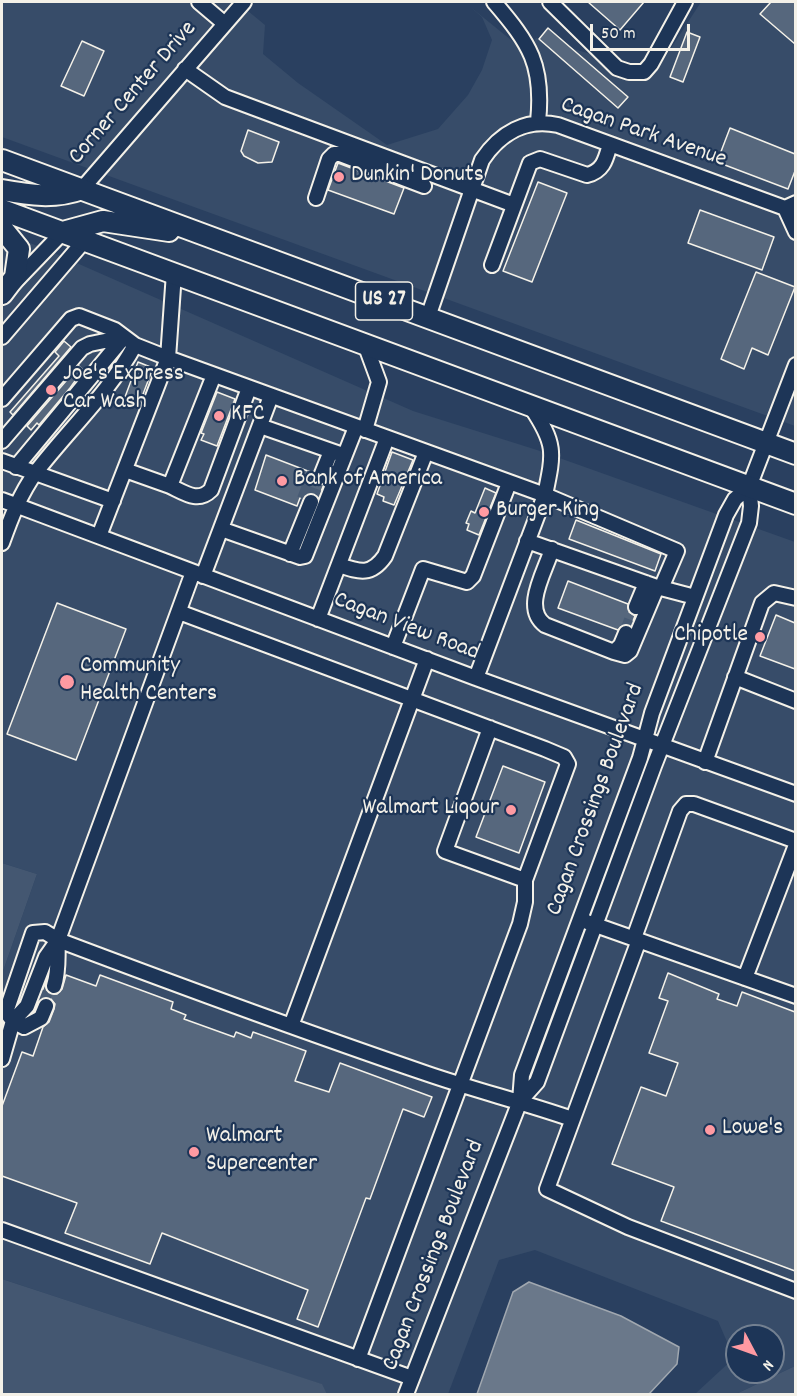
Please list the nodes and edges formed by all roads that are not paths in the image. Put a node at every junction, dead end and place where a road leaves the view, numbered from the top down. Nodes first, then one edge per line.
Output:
1 (199, 2) edge
2 (244, 2) edge
3 (494, 2) edge
4 (550, 2) edge
5 (685, 2) edge
6 (225, 24) junction
7 (186, 69) junction
8 (538, 122) junction
9 (610, 144) junction
10 (2, 160) edge
11 (424, 186) dead end
12 (82, 189) junction
13 (472, 189) junction
14 (2, 190) edge
15 (316, 198) dead end
16 (514, 205) junction
17 (790, 206) edge
18 (2, 210) edge
19 (2, 228) edge
20 (63, 232) junction
21 (795, 232) edge
22 (211, 237) junction
23 (85, 240) junction
24 (492, 265) dead end
25 (174, 273) junction
26 (2, 296) edge
27 (428, 317) junction
28 (4, 330) edge
29 (125, 337) junction
30 (365, 344) junction
31 (168, 358) junction
32 (795, 365) edge
33 (214, 375) junction
34 (249, 388) junction
35 (271, 396) junction
36 (2, 399) edge
37 (531, 407) junction
38 (260, 426) junction
39 (360, 429) junction
40 (387, 438) junction
41 (2, 441) edge
42 (766, 443) junction
43 (334, 452) junction
44 (426, 452) junction
45 (795, 454) edge
46 (2, 461) edge
47 (16, 467) junction
48 (125, 470) junction
49 (35, 474) junction
50 (321, 476) tunnel mouth
51 (509, 483) junction
52 (170, 486) junction
53 (749, 487) junction
54 (545, 495) junction
55 (2, 500) edge
56 (113, 501) junction
57 (311, 502) tunnel mouth
58 (795, 504) edge
59 (15, 506) junction
60 (221, 529) junction
61 (99, 536) junction
62 (527, 541) junction
63 (2, 543) edge
64 (552, 549) junction
65 (292, 555) junction
66 (339, 565) junction
67 (198, 574) junction
68 (655, 585) junction
69 (695, 597) junction
70 (795, 598) edge
71 (636, 606) tunnel mouth
72 (179, 612) junction
73 (318, 619) junction
74 (626, 633) tunnel mouth
75 (393, 647) junction
76 (614, 652) junction
77 (427, 659) junction
78 (735, 677) junction
79 (476, 678) junction
80 (412, 699) junction
81 (795, 701) edge
82 (490, 728) junction
83 (644, 740) junction
84 (663, 747) junction
85 (705, 762) junction
86 (795, 794) edge
87 (795, 843) edge
88 (525, 880) junction
89 (579, 919) junction
90 (595, 925) junction
91 (636, 939) junction
92 (58, 940) junction
93 (745, 978) junction
94 (52, 985) tunnel mouth
95 (795, 996) edge
96 (44, 1005) tunnel mouth
97 (13, 1021) junction
98 (291, 1026) junction
99 (2, 1059) edge
100 (460, 1085) junction
101 (520, 1101) junction
102 (572, 1119) junction
103 (2, 1230) edge
104 (795, 1291) edge
105 (358, 1359) junction
106 (412, 1378) junction
107 (406, 1395) edge

1 - 6 street
2 - 6 street, Corner Center Drive
3 - 8 street
4 - 5 street
6 - 7 street, Corner Center Drive
7 - 12 street, Corner Center Drive
7 - 13 street
8 - 9 street, Cagan Park Avenue
8 - 13 street, Cagan Park Avenue
9 - 16 street
9 - 17 street, Cagan Park Avenue
10 - 12 highway, US 27
11 - 15 street
12 - 14 highway
12 - 22 highway, US 27
13 - 16 street
13 - 27 street, Cagan Park Avenue
16 - 24 street
17 - 21 street
18 - 20 highway, US 27
19 - 26 highway
20 - 22 highway
20 - 23 highway, US 27
20 - 26 street
22 - 27 highway, US 27
23 - 25 highway, US 27
23 - 28 street
25 - 30 highway, US 27
25 - 31 street
27 - 42 highway, US 27
29 - 31 street
29 - 36 street
29 - 41 street
29 - 47 street
29 - 49 street
30 - 37 highway, US 27
30 - 39 street
31 - 33 street
31 - 48 street
32 - 42 street
33 - 34 street
33 - 52 street
34 - 35 street
34 - 52 street
35 - 38 street
35 - 39 street
37 - 53 highway, US 27
37 - 54 street
38 - 43 street
38 - 60 street
39 - 40 street
39 - 43 street
40 - 44 street
40 - 66 street
42 - 45 highway, US 27
42 - 53 street
43 - 50 street
43 - 65 street
44 - 51 street
44 - 66 street
46 - 47 street
47 - 49 street
48 - 52 street
48 - 56 street
49 - 56 street
49 - 59 street
51 - 54 street
51 - 75 street
53 - 58 highway, US 27
53 - 69 street, Cagan Crossings Boulevard
53 - 84 street, Cagan Crossings Boulevard
54 - 62 street
54 - 68 street
55 - 59 street, Cagan View Road
56 - 61 street
57 - 65 street
59 - 61 street, Cagan View Road
59 - 63 street
60 - 65 street
60 - 67 street
61 - 67 street, Cagan View Road
62 - 64 street
62 - 79 street
64 - 68 street
64 - 76 street
66 - 73 street
67 - 72 street
67 - 73 street, Cagan View Road
68 - 69 street
68 - 71 street
68 - 76 street
69 - 83 street, Cagan Crossings Boulevard
70 - 78 street
72 - 80 street
72 - 92 street
73 - 75 street, Cagan View Road
74 - 76 street
75 - 77 street, Cagan View Road
77 - 79 street, Cagan View Road
77 - 80 street
78 - 81 street
78 - 85 street
79 - 83 street, Cagan View Road
80 - 82 street
80 - 98 street
82 - 88 street
82 - 88 street
83 - 84 street, Cagan View Road
83 - 89 street, Cagan Crossings Boulevard
84 - 85 street, Cagan View Road
84 - 90 street, Cagan Crossings Boulevard
85 - 86 street, Cagan View Road
87 - 91 street
87 - 93 street
88 - 100 street
89 - 90 street
89 - 101 street, Cagan Crossings Boulevard
90 - 91 street
90 - 101 street, Cagan Crossings Boulevard
91 - 93 street
91 - 102 street
92 - 94 street
92 - 97 street
92 - 97 street
92 - 98 street
93 - 95 street
96 - 97 street
97 - 99 street
98 - 100 street
100 - 101 street
100 - 105 street
101 - 102 street
101 - 106 street, Cagan Crossings Boulevard
102 - 104 street
103 - 105 street
105 - 106 street
106 - 107 street, Cagan Crossings Boulevard

